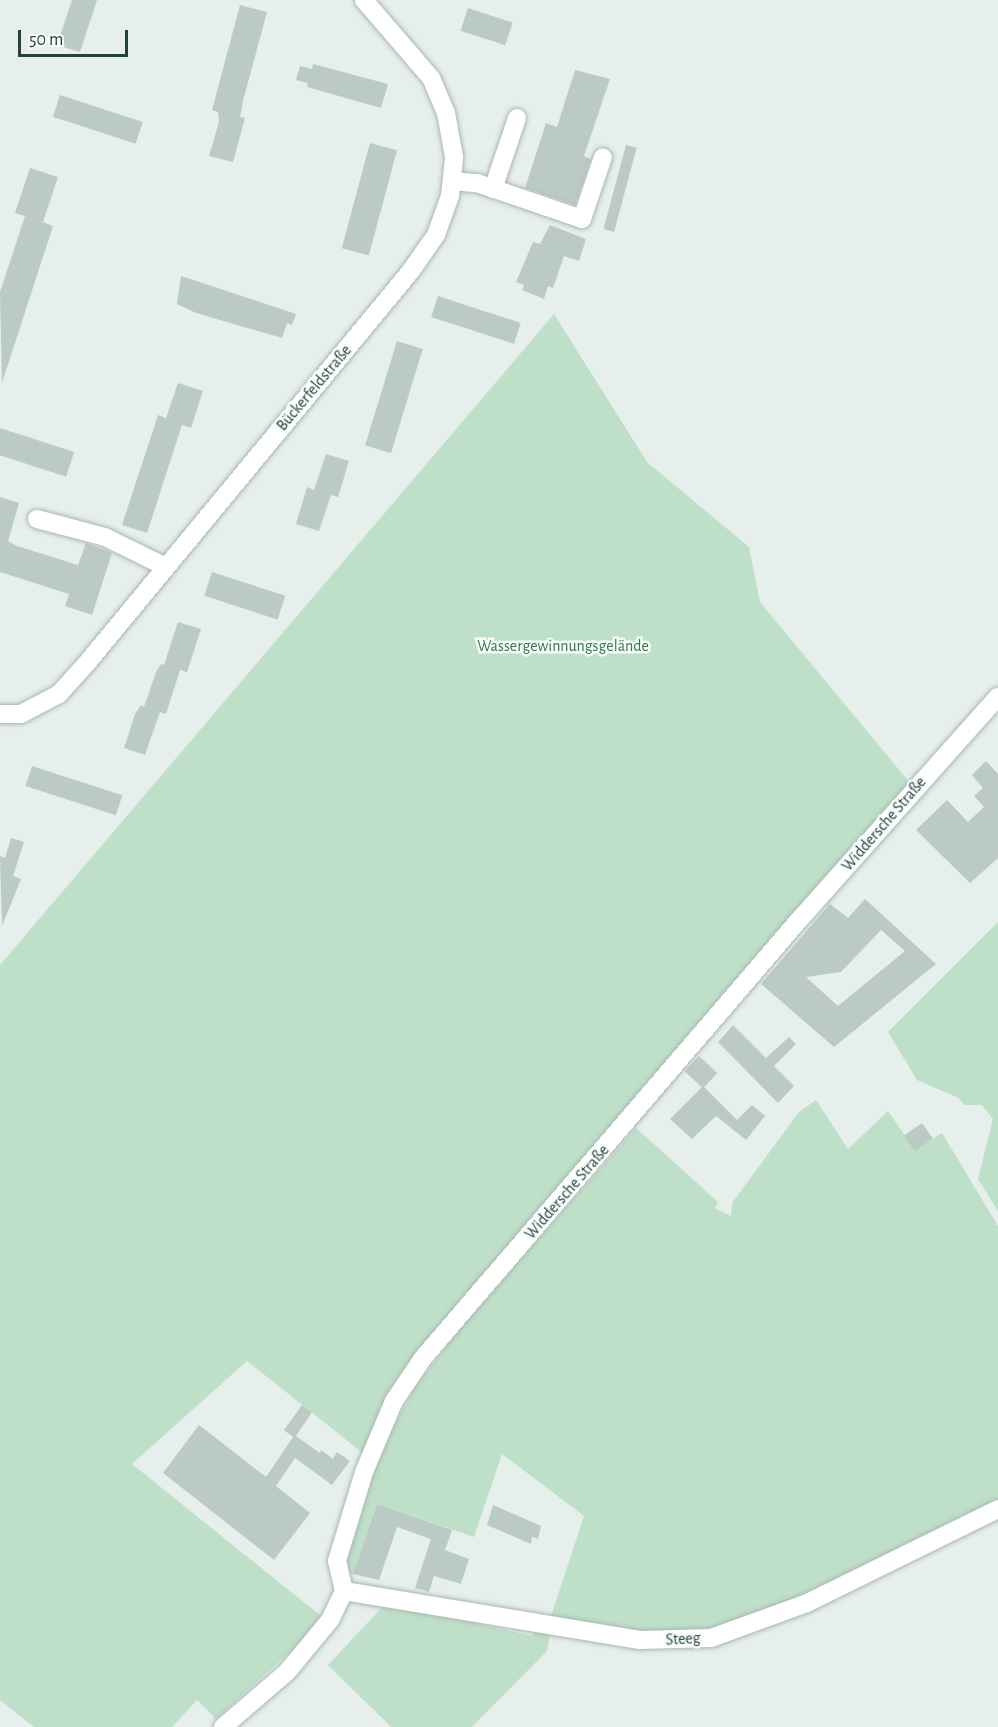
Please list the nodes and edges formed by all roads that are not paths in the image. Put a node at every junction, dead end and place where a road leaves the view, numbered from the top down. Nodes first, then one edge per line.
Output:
1 (364, 0) edge
2 (517, 118) dead end
3 (603, 157) dead end
4 (452, 181) junction
5 (493, 189) junction
6 (37, 519) dead end
7 (166, 567) junction
8 (998, 697) edge
9 (0, 714) edge
10 (998, 1509) edge
11 (344, 1591) junction
12 (223, 1727) edge

1 - 4 street, Bückerfeldstraße
2 - 5 street
3 - 5 street
4 - 5 street
4 - 7 street, Bückerfeldstraße
6 - 7 street
7 - 9 street, Bückerfeldstraße
8 - 11 street, Widdersche Straße
10 - 11 street, Steeg
11 - 12 street

